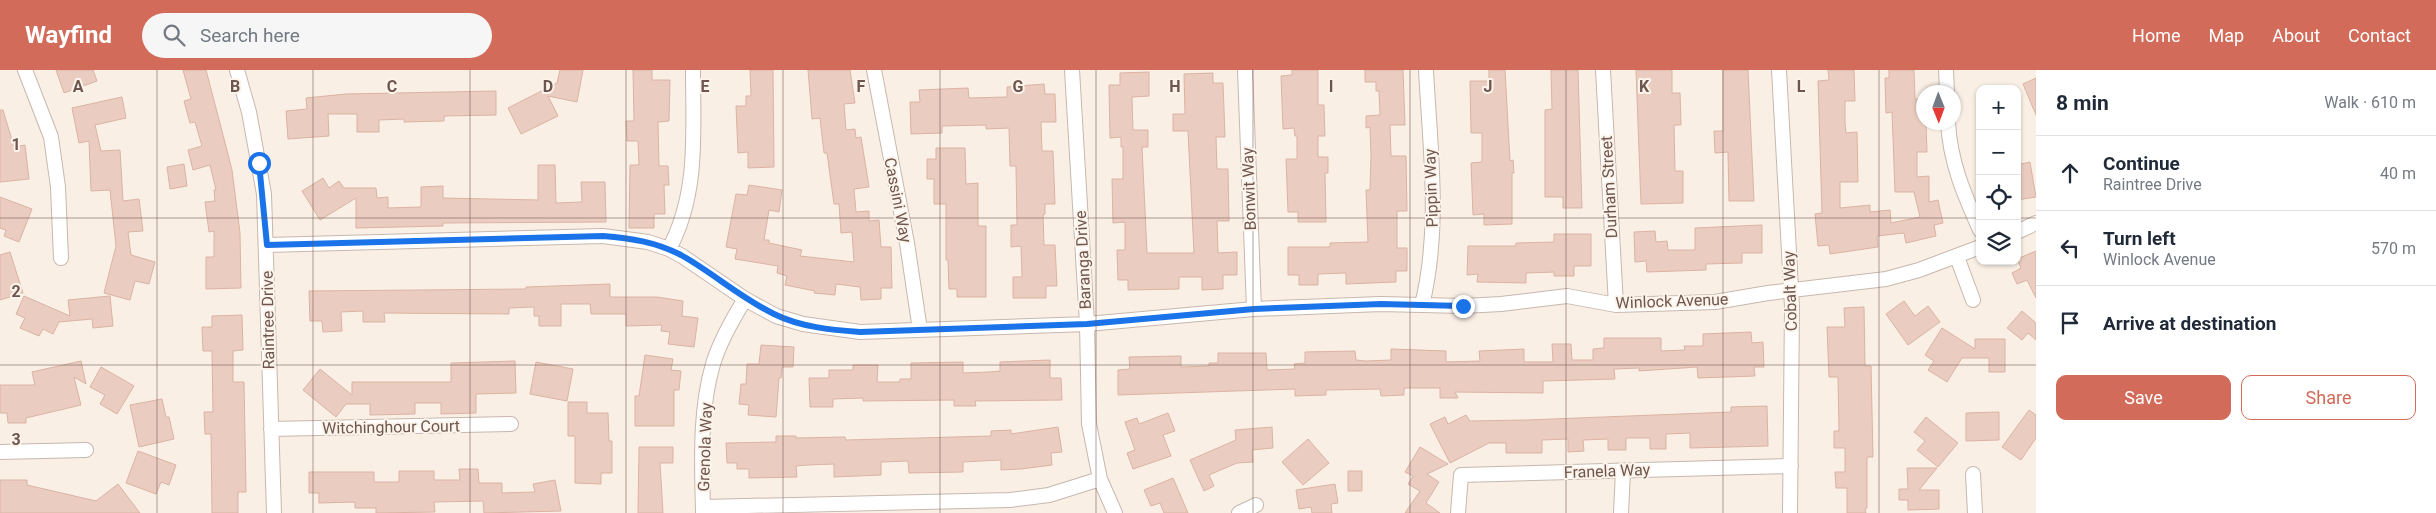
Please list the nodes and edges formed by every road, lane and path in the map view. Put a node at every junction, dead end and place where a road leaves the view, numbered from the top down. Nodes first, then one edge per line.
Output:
1 (25, 70) edge
2 (693, 70) edge
3 (874, 70) edge
4 (1072, 70) edge
5 (1245, 70) edge
6 (1426, 70) edge
7 (1603, 70) edge
8 (1779, 70) edge
9 (1946, 70) edge
10 (241, 71) edge
11 (1947, 85) edge
12 (1949, 130) edge
13 (1976, 221) edge
14 (2036, 223) edge
15 (2021, 230) edge
16 (267, 245) junction
17 (1976, 249) edge
18 (669, 250) junction
19 (1957, 257) junction
20 (61, 258) dead end
21 (1791, 290) junction
22 (745, 299) junction
23 (1973, 300) dead end
24 (1422, 304) junction
25 (1616, 305) junction
26 (1254, 309) junction
27 (1087, 324) junction
28 (920, 330) junction
29 (511, 424) dead end
30 (271, 429) junction
31 (86, 450) dead end
32 (0, 452) edge
33 (1791, 466) junction
34 (1623, 471) junction
35 (1973, 474) dead end
36 (1100, 479) junction
37 (1256, 505) dead end
38 (868, 508) edge
39 (703, 510) edge
40 (274, 513) edge
41 (1115, 513) edge
42 (1239, 513) edge
43 (1458, 513) edge
44 (1621, 513) edge
45 (1790, 513) edge
46 (1975, 513) edge

1 - 20 street
2 - 18 street
3 - 28 street, Cassini Way
4 - 27 street, Baranga Drive
5 - 26 street, Bonwit Way
6 - 24 street, Pippin Way
7 - 25 street, Durham Street
8 - 21 street, Cobalt Way
9 - 11 street
10 - 16 street, Raintree Drive
12 - 13 street
14 - 15 street
16 - 18 street, Winlock Avenue
16 - 30 street, Raintree Drive
17 - 19 street, Winlock Avenue
18 - 22 street, Winlock Avenue
19 - 21 street, Winlock Avenue
19 - 23 street
21 - 25 street, Winlock Avenue
21 - 33 street, Cobalt Way
22 - 28 street, Winlock Avenue
22 - 39 street, Grenola Way
24 - 25 street, Winlock Avenue
24 - 26 street, Winlock Avenue
26 - 27 street, Winlock Avenue
27 - 28 street, Winlock Avenue
27 - 36 street, Baranga Drive
29 - 30 street, Witchinghour Court
30 - 40 street, Raintree Drive
31 - 32 street
33 - 34 street, Franela Way
33 - 45 street, Cobalt Way
34 - 43 street, Franela Way
34 - 44 street
35 - 46 street
36 - 38 street
36 - 41 street, Baranga Drive
37 - 42 street
38 - 39 street

